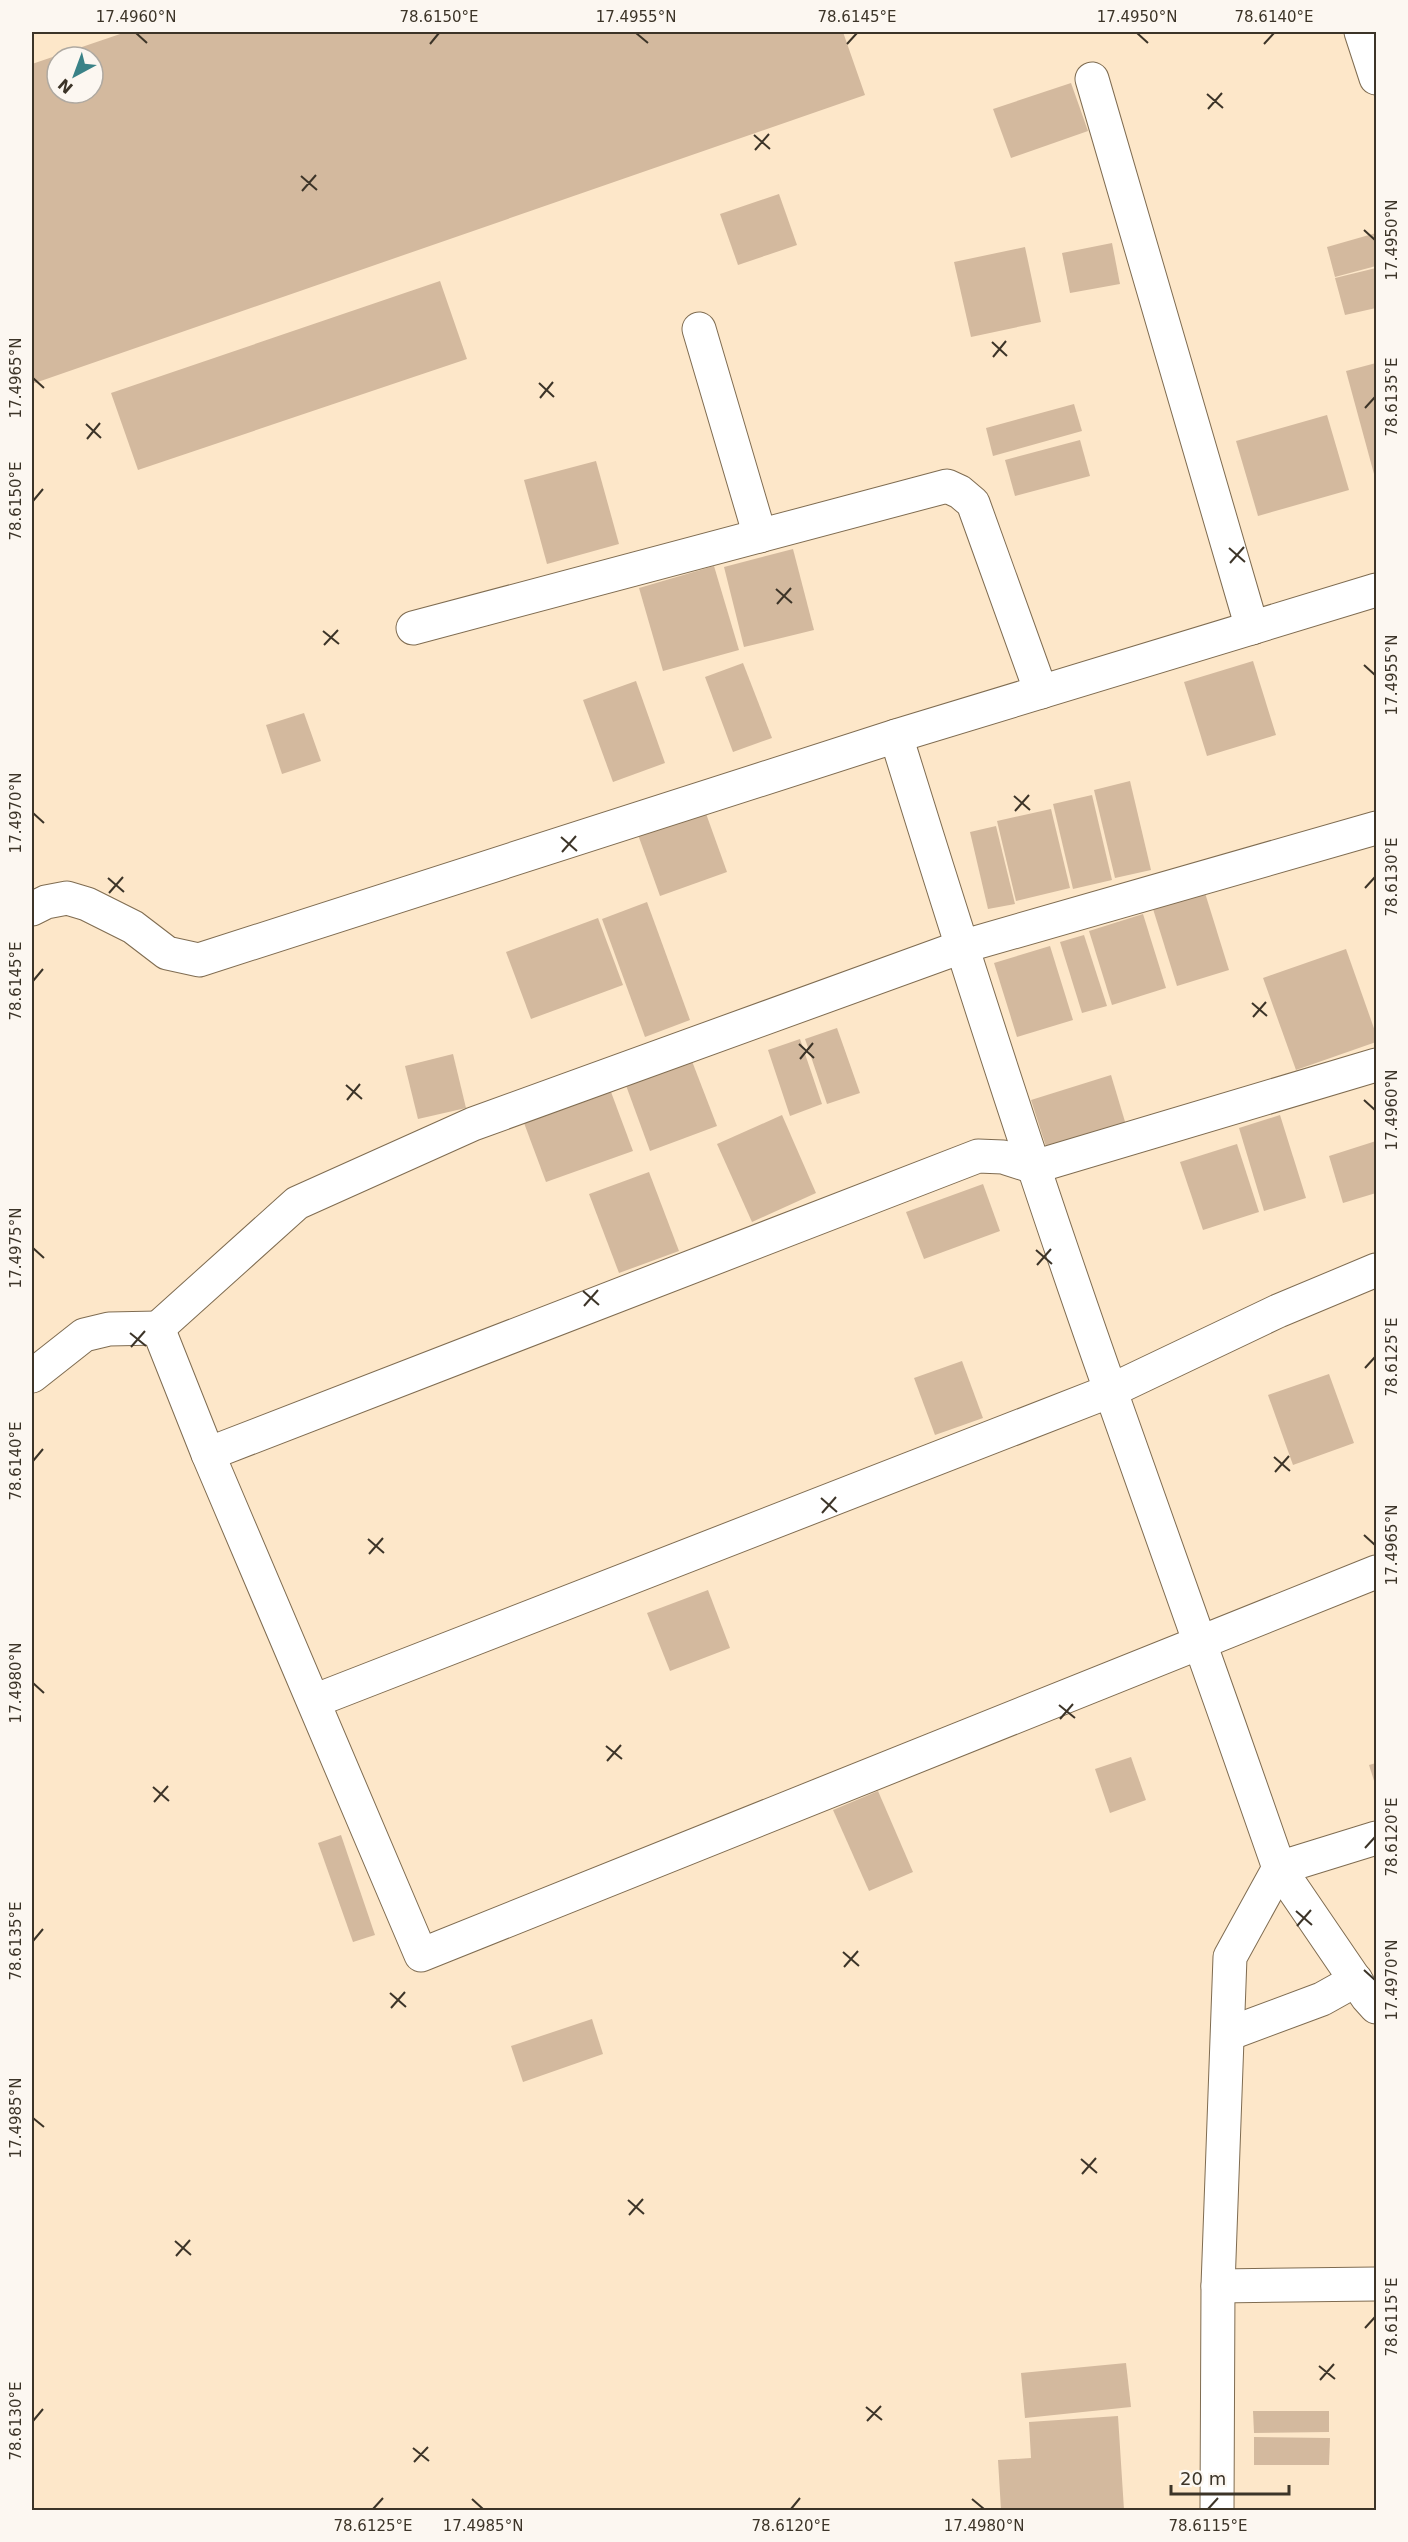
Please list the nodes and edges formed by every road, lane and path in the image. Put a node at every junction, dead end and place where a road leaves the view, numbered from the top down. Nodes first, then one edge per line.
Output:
1 (1361, 32) edge
2 (1377, 78) edge
3 (1092, 79) dead end
4 (699, 329) dead end
5 (760, 536) junction
6 (1377, 590) edge
7 (413, 628) dead end
8 (1252, 628) junction
9 (1041, 692) junction
10 (896, 736) junction
11 (1377, 828) edge
12 (32, 909) edge
13 (961, 947) junction
14 (1377, 1065) edge
15 (1034, 1167) junction
16 (1377, 1270) edge
17 (158, 1328) junction
18 (32, 1376) edge
19 (1110, 1391) junction
20 (208, 1455) junction
21 (1377, 1572) edge
22 (1201, 1641) junction
23 (314, 1701) junction
24 (1377, 1838) edge
25 (1279, 1868) junction
26 (1356, 1980) junction
27 (1377, 2007) edge
28 (1228, 2034) junction
29 (1377, 2284) edge
30 (1218, 2286) junction
31 (1217, 2511) edge

1 - 2 street
3 - 8 street
4 - 5 street
5 - 7 street
5 - 9 street
6 - 8 street
8 - 9 street
9 - 10 street
10 - 12 street
10 - 13 street
11 - 13 street
13 - 15 street
13 - 17 street
14 - 15 street
15 - 19 street
15 - 20 street
16 - 19 street
17 - 18 street
17 - 20 street
19 - 22 street
19 - 23 street
20 - 23 street
21 - 22 street
22 - 23 street
22 - 25 street
24 - 25 street
25 - 26 street
25 - 28 street
26 - 27 street
26 - 28 street
28 - 30 street
29 - 30 street
30 - 31 street

